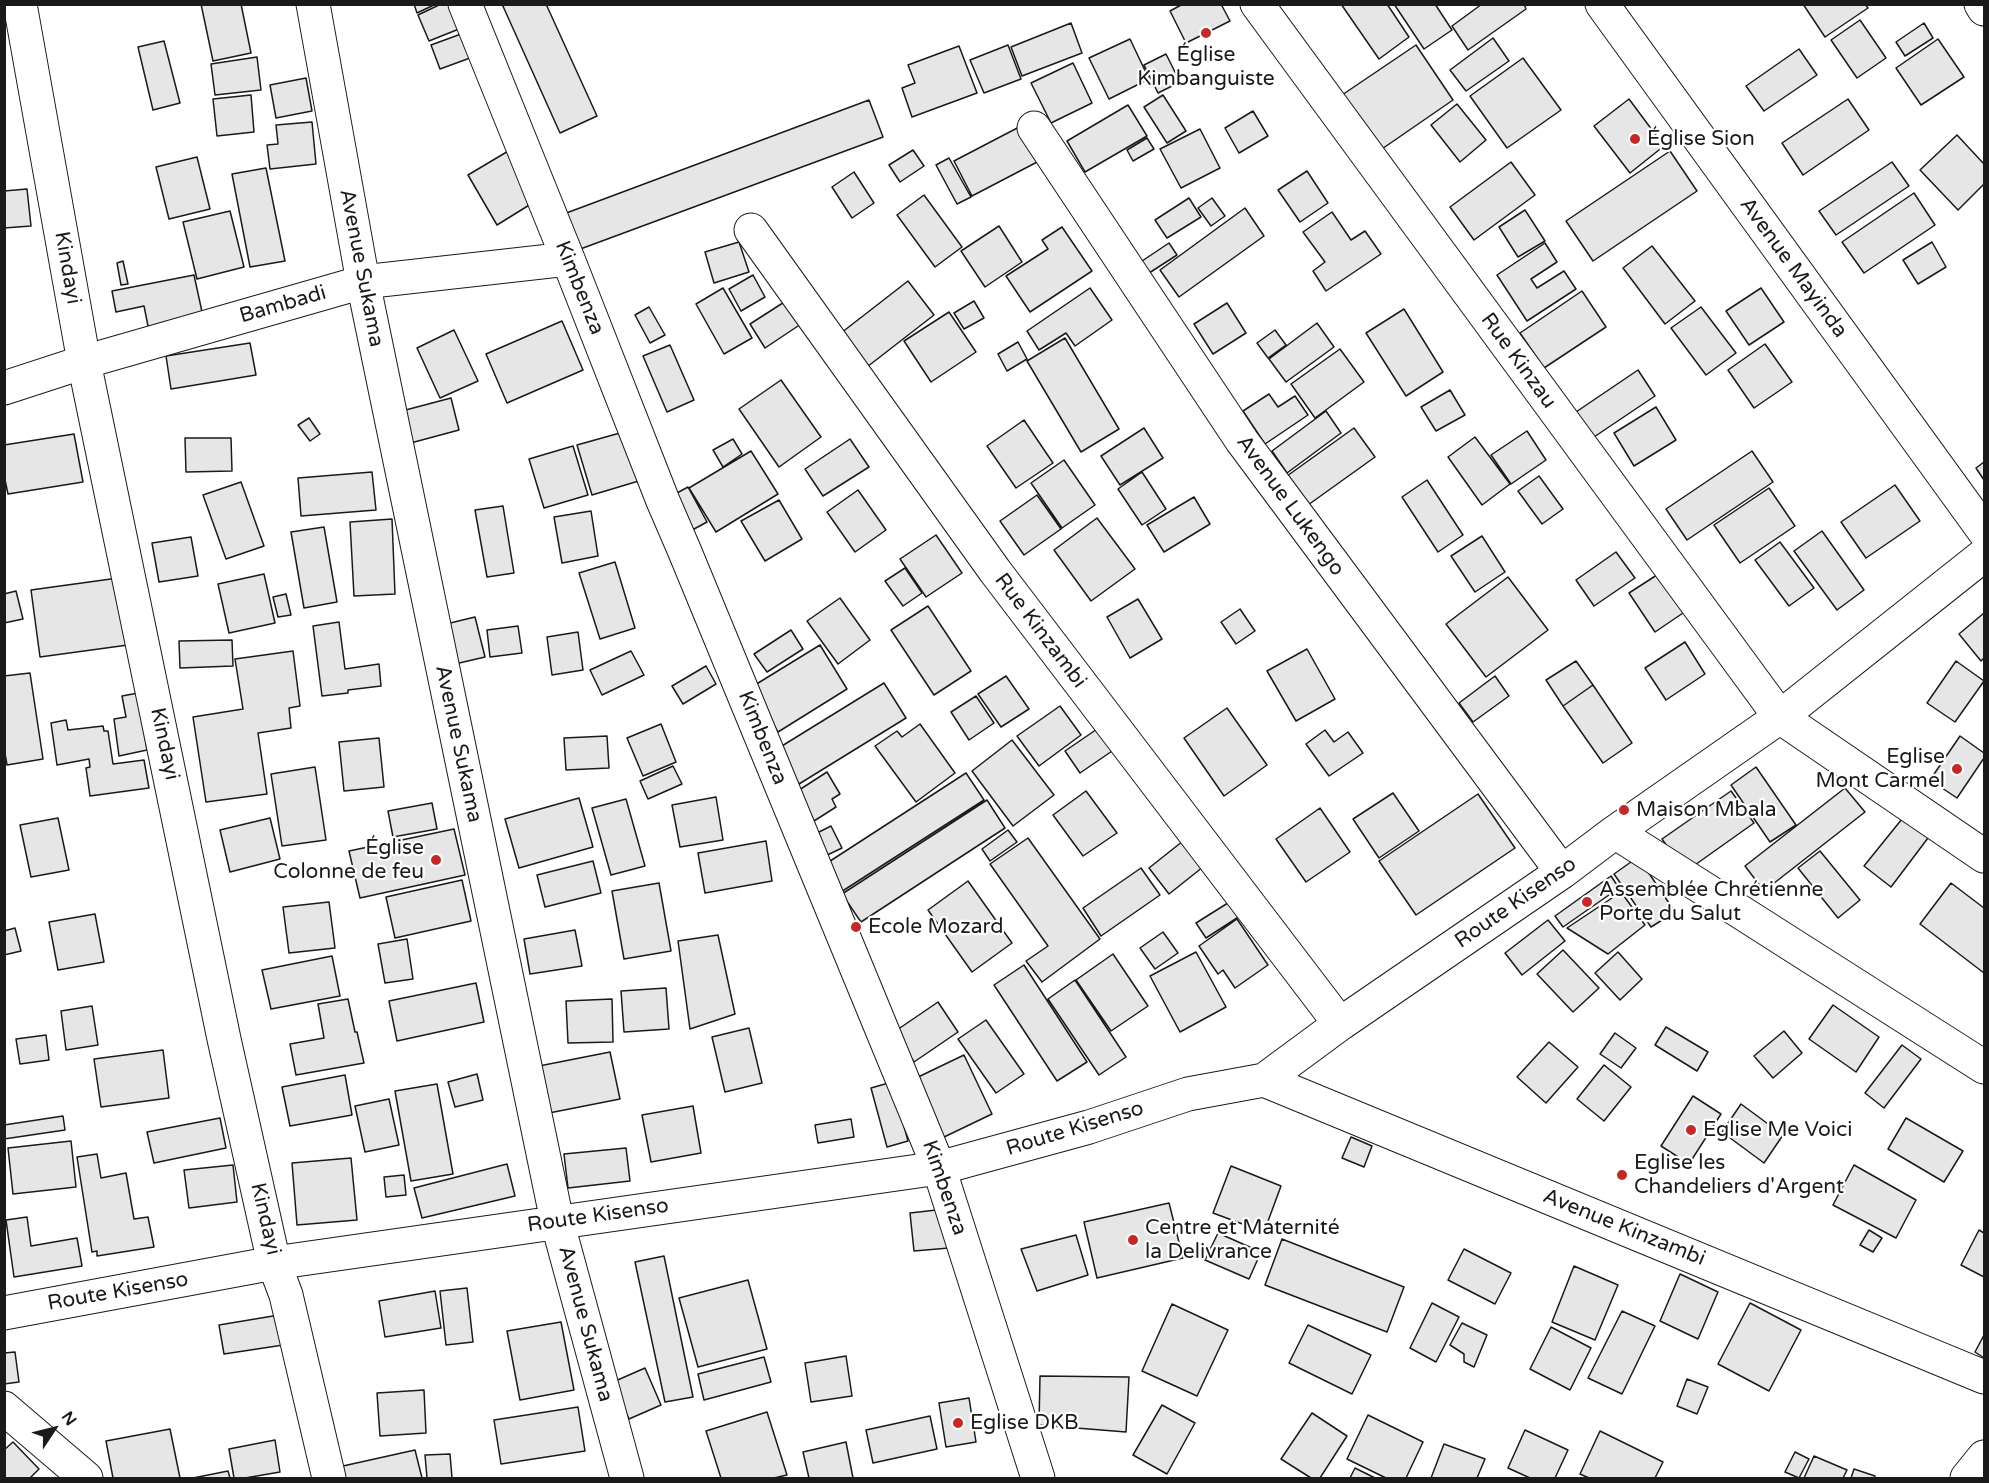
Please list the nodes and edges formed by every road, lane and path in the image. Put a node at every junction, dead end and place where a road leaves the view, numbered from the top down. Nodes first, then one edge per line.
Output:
1 (20, 4) edge
2 (313, 4) edge
3 (465, 4) edge
4 (1257, 4) edge
5 (1602, 4) edge
6 (1982, 4) edge
7 (1984, 9) edge
8 (1034, 128) dead end
9 (751, 230) dead end
10 (568, 259) junction
11 (363, 282) junction
12 (84, 362) junction
13 (4, 387) edge
14 (1984, 531) edge
15 (1984, 555) edge
16 (1780, 717) junction
17 (1615, 832) junction
18 (1984, 856) edge
19 (1562, 872) junction
20 (1340, 1024) junction
21 (1984, 1067) edge
22 (1264, 1080) junction
23 (939, 1168) junction
24 (557, 1221) junction
25 (274, 1263) junction
26 (4, 1313) edge
27 (1984, 1377) edge
28 (4, 1408) edge
29 (1984, 1457) edge
30 (86, 1479) edge
31 (329, 1479) edge
32 (627, 1479) edge
33 (1038, 1479) edge
34 (1967, 1479) edge

1 - 12 street, Kindayi
2 - 11 street, Avenue Sukama
3 - 10 street, Kimbenza
4 - 16 street, Rue Kinzau
5 - 14 street, Avenue Mayinda
6 - 7 street
8 - 19 street, Avenue Lukengo
9 - 20 street, Rue Kinzambi
10 - 11 street, Bambadi
10 - 23 street, Kimbenza
11 - 12 street, Bambadi
11 - 24 street, Avenue Sukama
12 - 13 street, Bambadi
12 - 25 street, Kindayi
15 - 16 street, Route Kisenso
16 - 17 street, Route Kisenso
16 - 18 street, Rue Kinzau
17 - 19 street, Route Kisenso
17 - 21 street
19 - 20 street, Route Kisenso
20 - 22 street, Route Kisenso
22 - 23 street, Route Kisenso
22 - 27 street, Avenue Kinzambi
23 - 24 street, Route Kisenso
23 - 33 street, Kimbenza
24 - 25 street, Route Kisenso
24 - 32 street, Avenue Sukama
25 - 26 street, Route Kisenso
25 - 31 street, Kindayi
28 - 30 street
29 - 34 street

